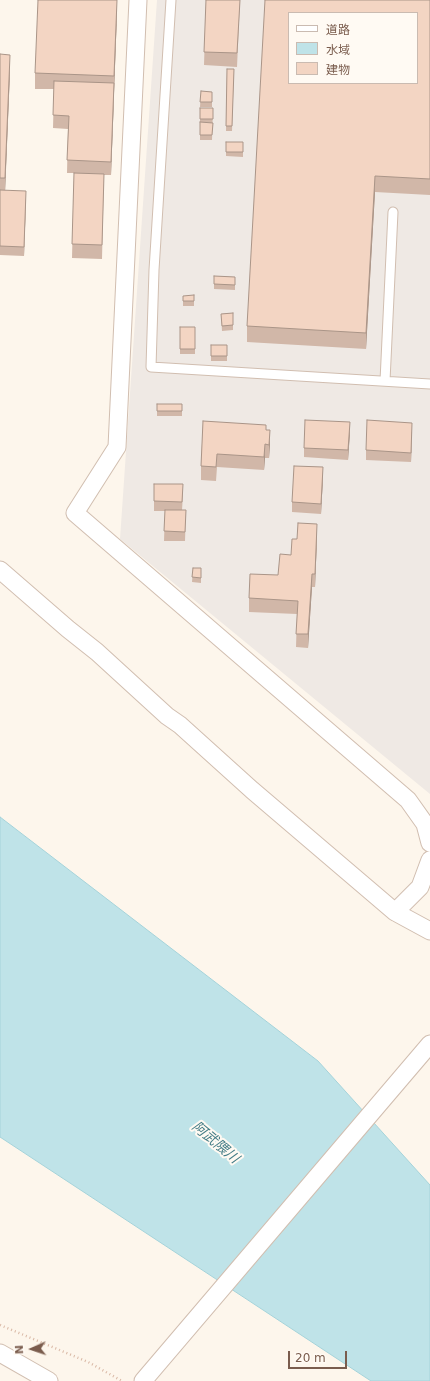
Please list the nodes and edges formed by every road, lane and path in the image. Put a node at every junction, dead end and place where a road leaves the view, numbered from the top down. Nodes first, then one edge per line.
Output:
1 (138, 0) edge
2 (171, 0) edge
3 (393, 212) dead end
4 (385, 381) junction
5 (430, 384) edge
6 (0, 570) edge
7 (430, 843) edge
8 (430, 860) edge
9 (396, 912) junction
10 (430, 931) edge
11 (430, 1044) edge
12 (0, 1325) edge
13 (0, 1353) edge
14 (49, 1381) edge
15 (122, 1381) edge
16 (143, 1381) edge

1 - 7 street
2 - 4 lane
3 - 4 lane
4 - 5 lane
6 - 9 street
8 - 9 street
9 - 10 street
11 - 16 street
12 - 15 path
13 - 14 street

